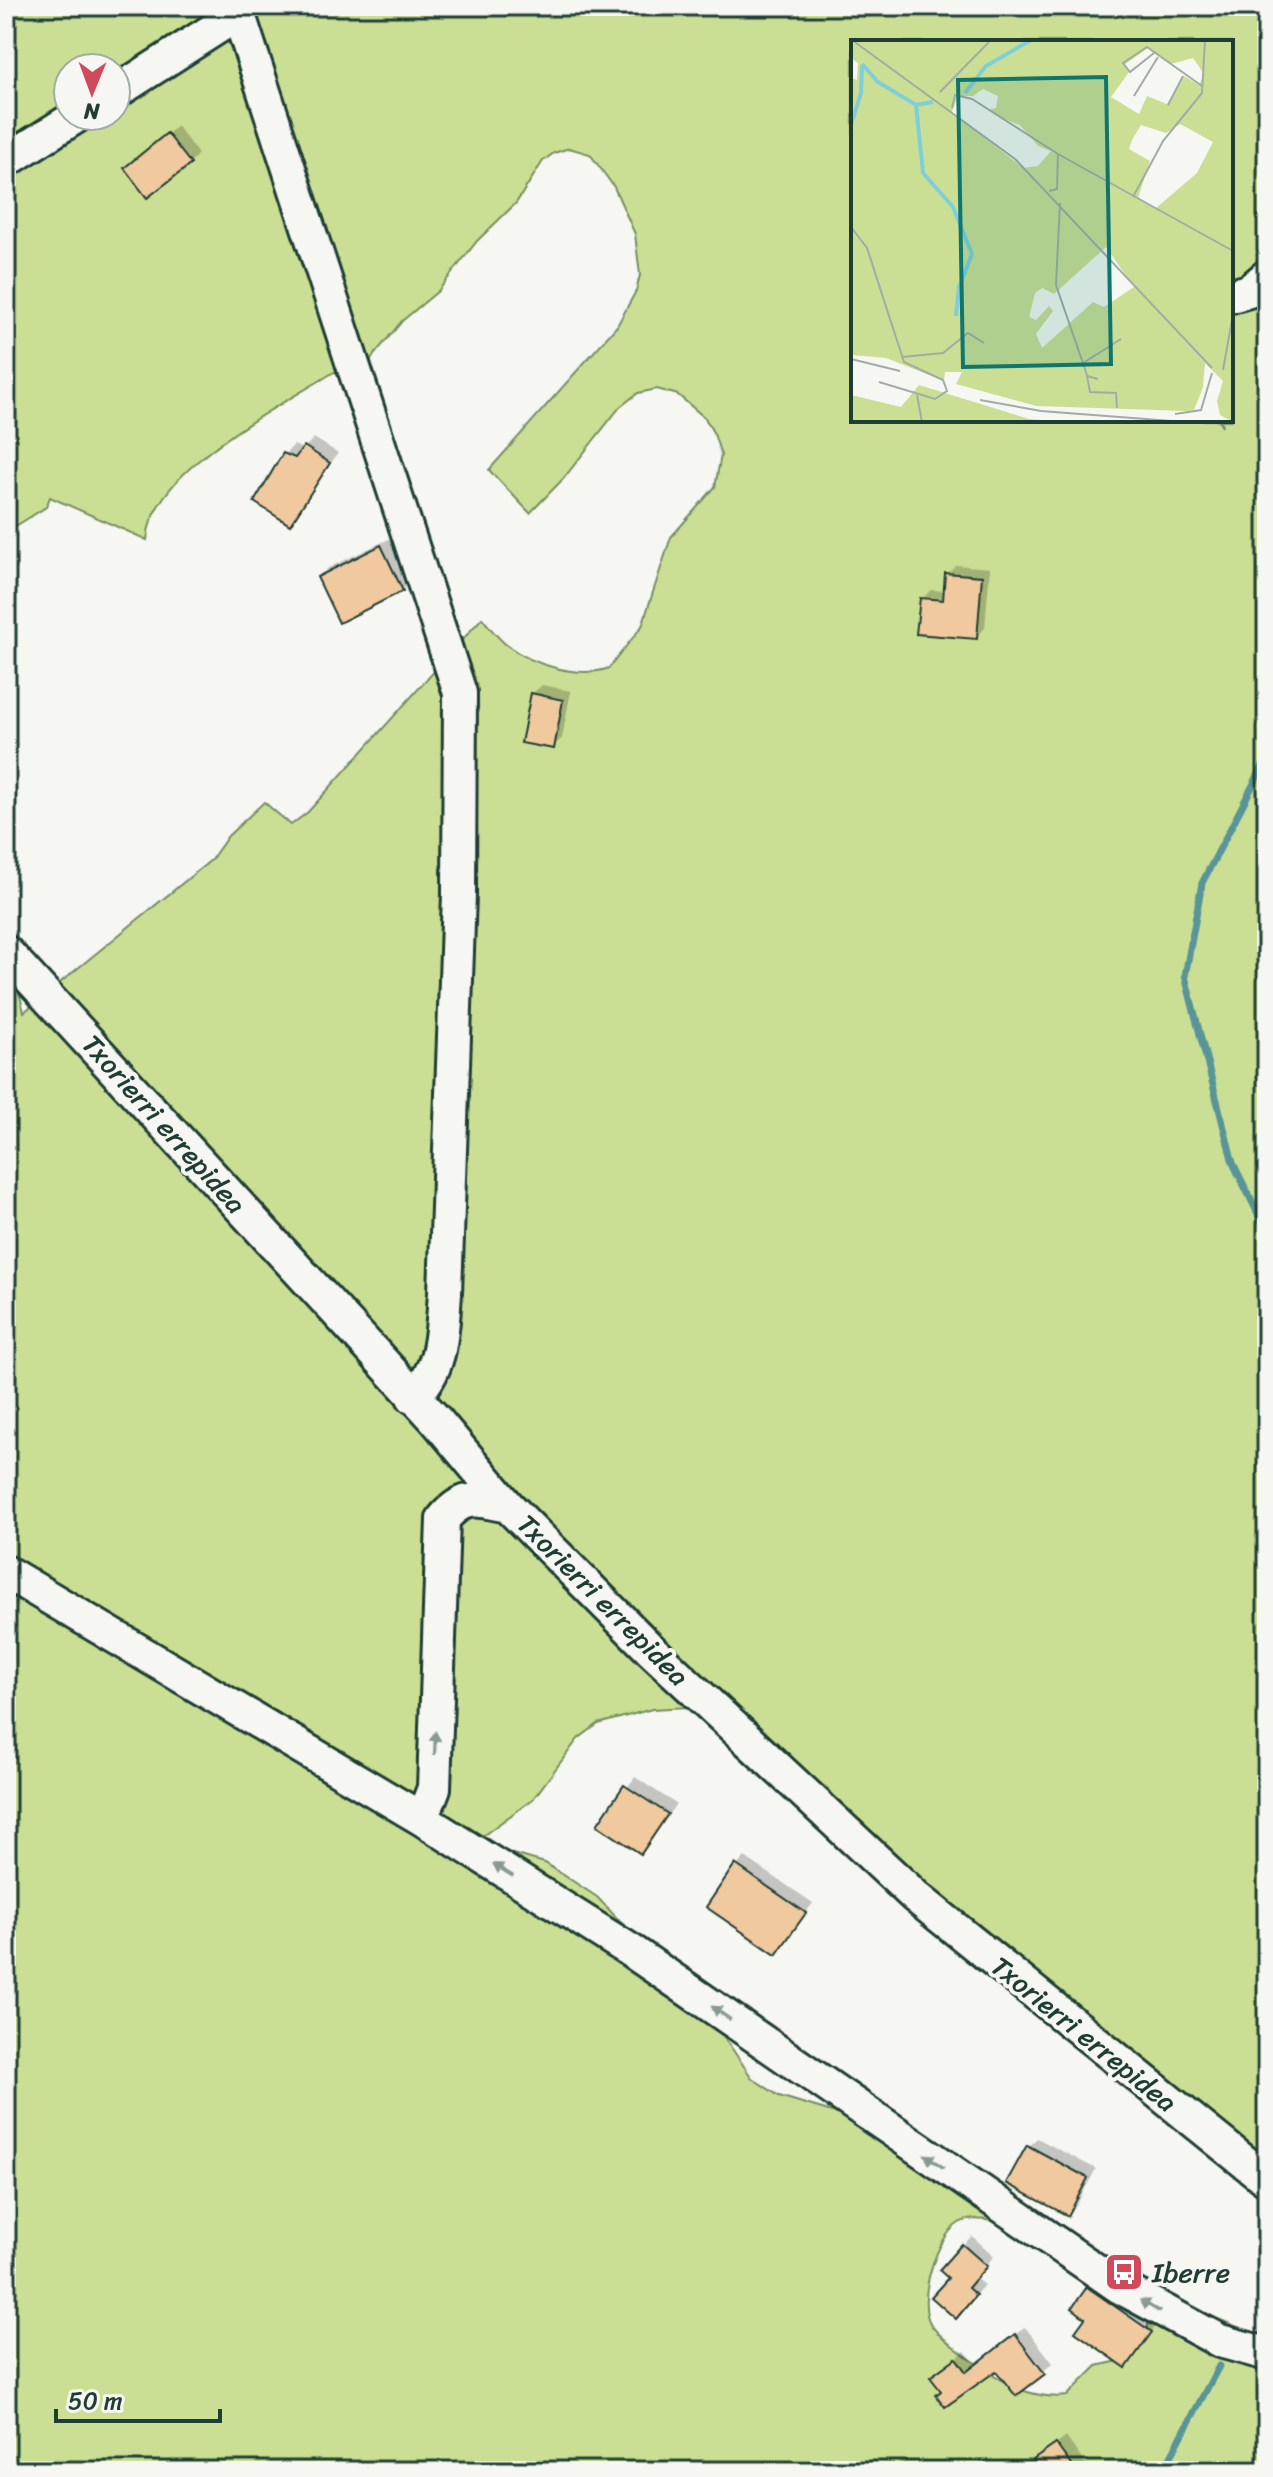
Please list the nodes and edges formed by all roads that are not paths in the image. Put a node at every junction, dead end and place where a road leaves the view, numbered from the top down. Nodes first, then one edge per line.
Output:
1 (237, 10) edge
2 (132, 81) edge
3 (52, 132) edge
4 (6, 161) edge
5 (1267, 276) edge
6 (1233, 295) edge
7 (6, 952) edge
8 (413, 1397) junction
9 (508, 1506) junction
10 (6, 1572) edge
11 (422, 1819) junction
12 (1267, 2180) edge
13 (1243, 2348) edge

1 - 2 street
1 - 8 street
3 - 4 street
5 - 6 street
7 - 8 street, Txorierri errepidea
8 - 9 street, Txorierri errepidea
11 -> 9 street
9 - 12 street, Txorierri errepidea
10 - 11 street
13 -> 11 street

